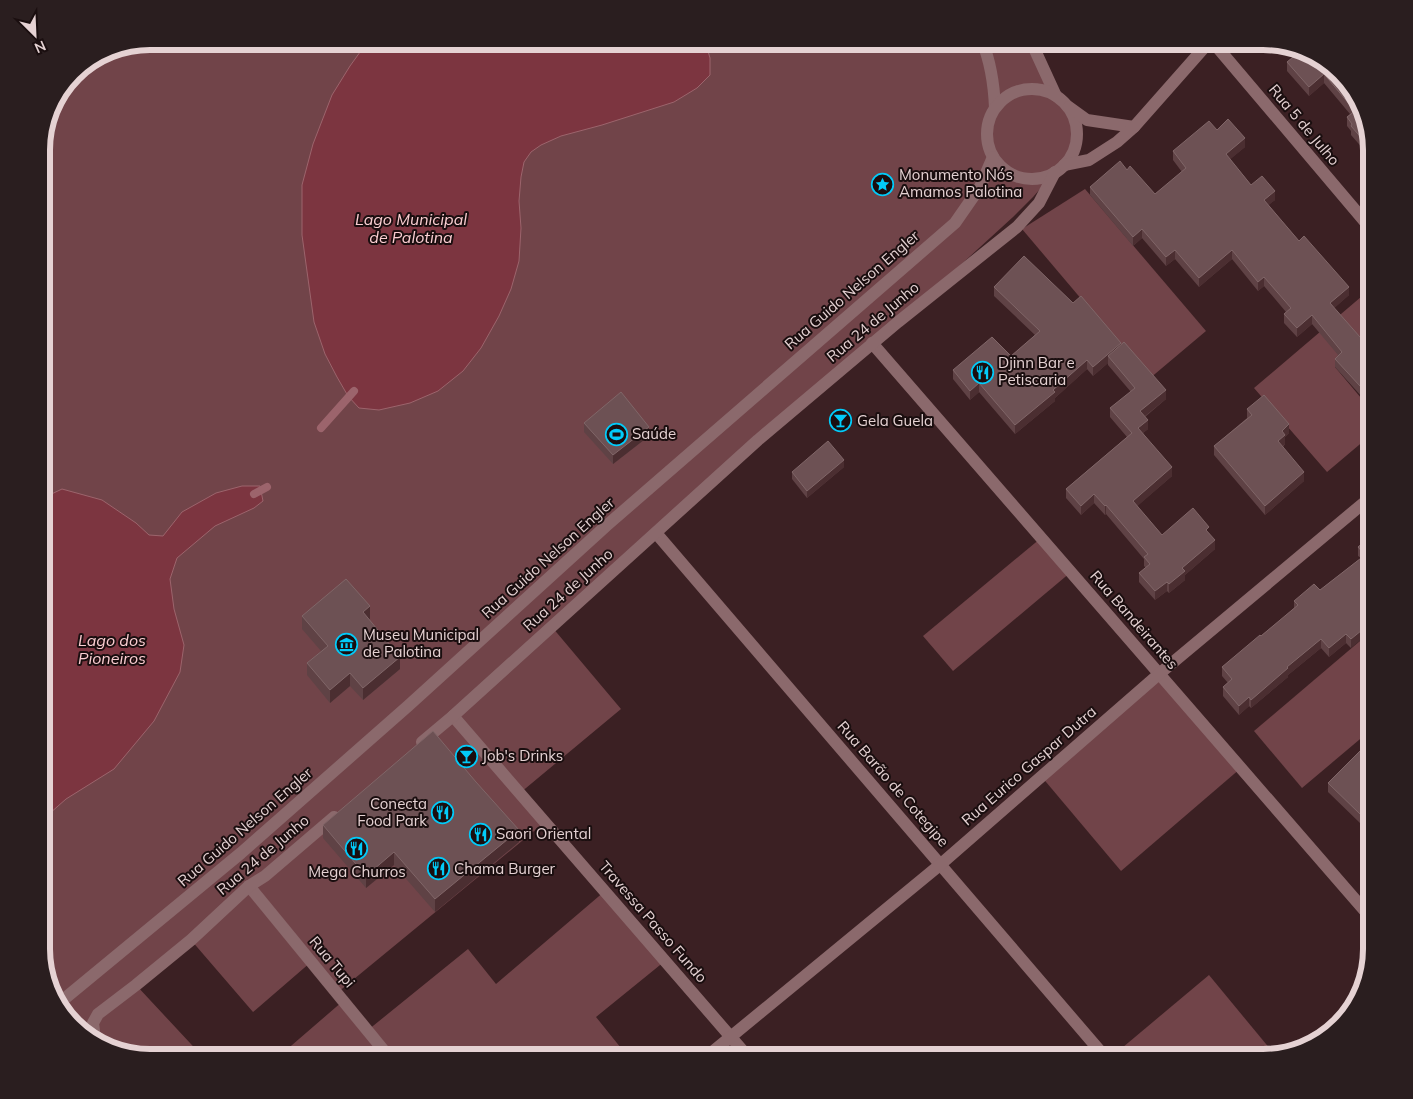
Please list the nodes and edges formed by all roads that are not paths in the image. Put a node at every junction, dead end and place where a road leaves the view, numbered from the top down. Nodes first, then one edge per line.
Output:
1 (986, 50) edge
2 (1035, 50) edge
3 (1203, 50) edge
4 (1219, 50) edge
5 (1056, 96) junction
6 (1066, 105) junction
7 (995, 108) junction
8 (1134, 127) junction
9 (993, 157) junction
10 (1060, 169) junction
11 (1363, 219) edge
12 (872, 343) junction
13 (1363, 504) edge
14 (656, 533) junction
15 (1160, 674) junction
16 (453, 716) junction
17 (411, 751) edge
18 (344, 808) edge
19 (940, 864) junction
20 (249, 886) junction
21 (1363, 908) edge
22 (63, 1000) edge
23 (94, 1032) edge
24 (730, 1036) junction
25 (383, 1049) edge
26 (715, 1049) edge
27 (741, 1049) edge
28 (1098, 1049) edge

1 - 7 street
2 - 5 street
3 - 8 street
4 - 11 street, Rua 5 de Julho
5 - 6 street
5 - 7 street
6 - 8 street
6 - 10 street
7 - 9 street
8 - 10 street
9 - 10 street
9 - 22 street, Rua Guido Nelson Engler
10 - 12 street, Rua 24 de Junho
12 - 14 street, Rua 24 de Junho
12 - 15 street, Rua Bandeirantes
13 - 15 street, Rua Eurico Gaspar Dutra
14 - 16 street, Rua 24 de Junho
14 - 19 street, Rua Barão de Cotegipe
15 - 19 street, Rua Eurico Gaspar Dutra
15 - 21 street, Rua Bandeirantes
16 - 17 street, Rua 24 de Junho
16 - 24 street, Travessa Passo Fundo
18 - 20 street, Rua 24 de Junho
19 - 24 street, Rua Eurico Gaspar Dutra
19 - 28 street, Rua Barão de Cotegipe
20 - 23 street, Rua 24 de Junho
20 - 25 street, Rua Tupi
24 - 26 street, Rua Eurico Gaspar Dutra
24 - 27 street, Travessa Passo Fundo

